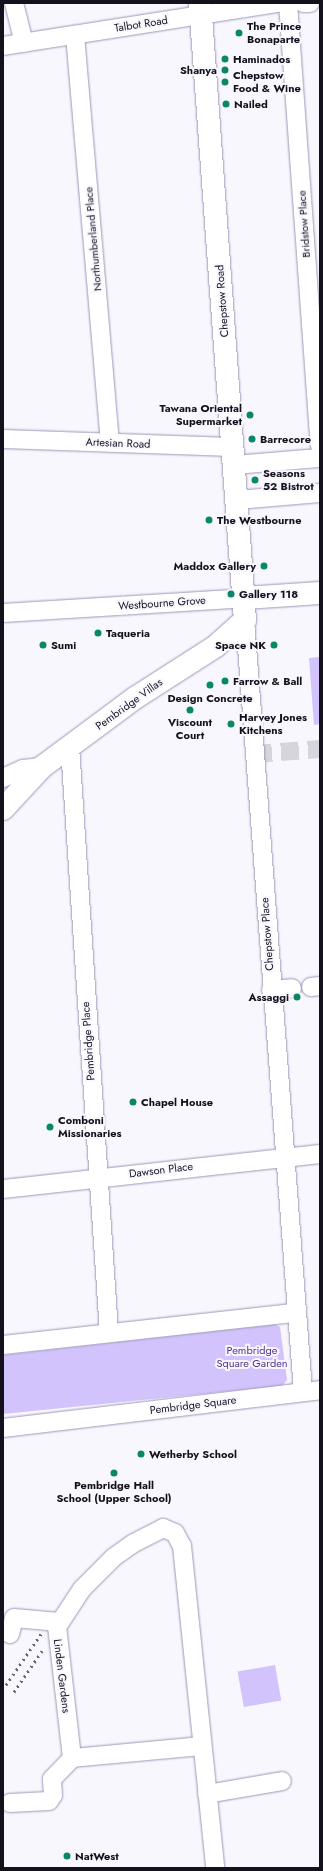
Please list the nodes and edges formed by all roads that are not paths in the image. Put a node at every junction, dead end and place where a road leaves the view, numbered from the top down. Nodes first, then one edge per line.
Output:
1 (14, 3) edge
2 (279, 3) edge
3 (288, 3) edge
4 (303, 3) edge
5 (310, 3) edge
6 (200, 9) edge
7 (76, 35) junction
8 (24, 43) junction
9 (3, 46) edge
10 (3, 439) edge
11 (110, 443) junction
12 (320, 445) edge
13 (233, 456) junction
14 (320, 456) edge
15 (320, 493) edge
16 (237, 500) junction
17 (320, 593) edge
18 (245, 598) junction
19 (3, 613) edge
20 (245, 620) junction
21 (70, 747) junction
22 (42, 767) junction
23 (3, 778) edge
24 (3, 808) edge
25 (292, 988) dead end
26 (271, 990) junction
27 (320, 1154) edge
28 (286, 1156) junction
29 (97, 1178) junction
30 (3, 1189) edge
31 (290, 1248) joint
32 (296, 1313) junction
33 (109, 1333) junction
34 (3, 1345) edge
35 (312, 1391) edge
36 (3, 1428) edge
37 (59, 1622) junction
38 (10, 1634) dead end
39 (201, 1746) junction
40 (72, 1758) junction
41 (282, 1781) dead end
42 (207, 1794) junction
43 (10, 1803) dead end
44 (215, 1868) edge

1 - 8 street
2 - 6 street, Talbot Road
3 - 12 street, Bridstow Place
4 - 5 street
6 - 7 street, Talbot Road
6 - 13 main road, Chepstow Road
7 - 8 street, Talbot Road
7 - 11 street, Northumberland Place
8 - 9 street, Talbot Road
10 - 11 street, Artesian Road
11 - 13 street, Artesian Road
13 - 14 street
13 - 16 main road, Chepstow Road
15 - 16 street
16 - 18 main road, Chepstow Road
17 - 18 main road, Westbourne Grove
18 - 19 street, Westbourne Grove
18 - 20 main road
20 - 21 main road, Pembridge Villas
20 - 26 street, Chepstow Place
21 - 22 main road, Pembridge Villas
21 - 29 street, Pembridge Place
22 - 23 street
22 - 24 main road, Pembridge Villas
25 - 26 street
26 - 28 street, Chepstow Place
27 - 28 street, Dawson Place
28 - 29 street, Dawson Place
28 - 31 street, Chepstow Place
29 - 30 street, Dawson Place
29 - 33 street, Pembridge Place
31 - 32 street, Pembridge Square
32 - 33 street
32 - 35 street, Pembridge Square
33 - 34 street
35 - 36 street, Pembridge Square
37 - 38 street
37 - 39 street
37 - 40 street, Linden Gardens
39 - 40 street
39 - 42 street
40 - 43 street
41 - 42 street
42 - 44 street

